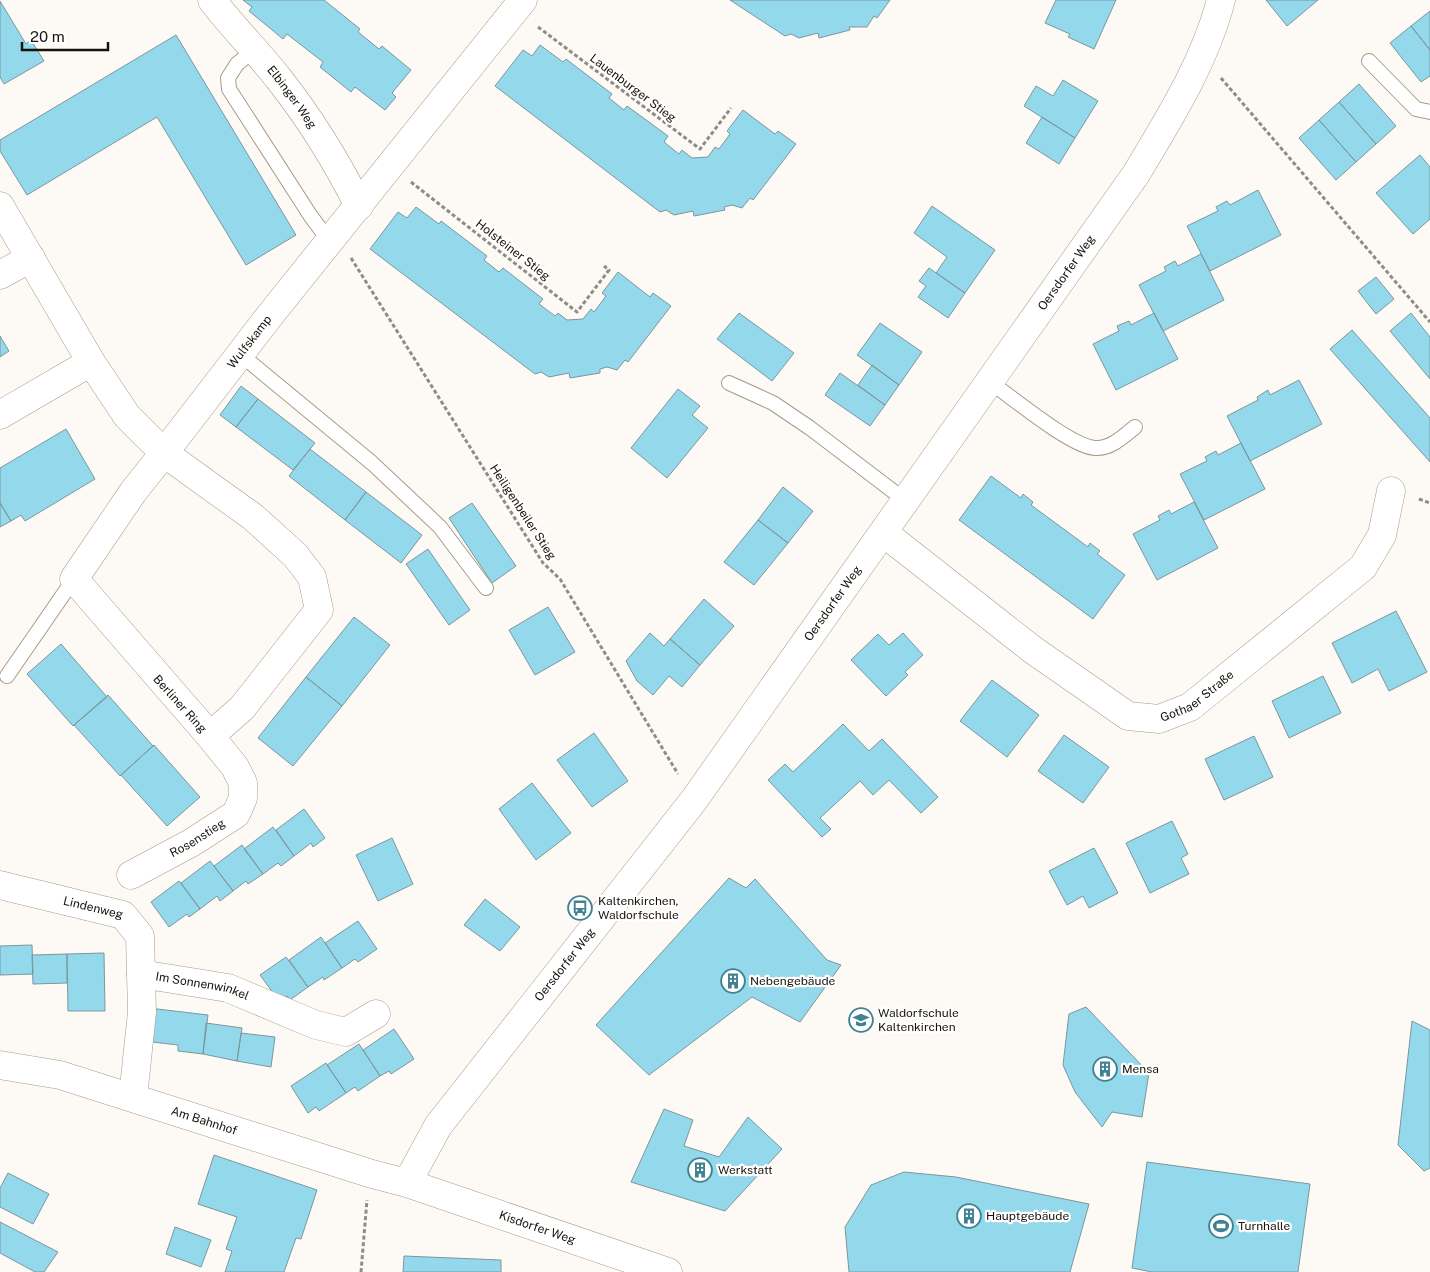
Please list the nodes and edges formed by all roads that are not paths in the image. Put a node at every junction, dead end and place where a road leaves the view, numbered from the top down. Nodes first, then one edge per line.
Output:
1 (212, 0) edge
2 (1221, 0) edge
3 (519, 5) edge
4 (253, 51) junction
5 (1369, 61) dead end
6 (1430, 112) edge
7 (0, 206) edge
8 (359, 206) junction
9 (333, 238) junction
10 (31, 258) junction
11 (0, 275) edge
12 (240, 354) junction
13 (91, 362) junction
14 (990, 382) junction
15 (729, 383) dead end
16 (0, 415) edge
17 (1135, 427) dead end
18 (164, 453) junction
19 (1390, 491) dead end
20 (906, 501) junction
21 (884, 533) junction
22 (74, 579) junction
23 (486, 588) dead end
24 (7, 676) dead end
25 (210, 736) junction
26 (131, 875) dead end
27 (0, 886) edge
28 (141, 974) junction
29 (376, 1014) dead end
30 (0, 1066) edge
31 (133, 1097) junction
32 (407, 1183) junction
33 (668, 1272) edge

1 - 4 street, Elbinger Weg
2 - 14 street, Oersdorfer Weg
3 - 8 street, Wulfskamp
4 - 8 street, Elbinger Weg
4 - 9 lane
5 - 6 lane
7 - 10 street
8 - 9 street, Wulfskamp
9 - 12 street, Wulfskamp
10 - 11 street
10 - 13 street
12 - 18 street, Wulfskamp
12 - 23 lane
13 - 16 street
13 - 18 street
14 - 17 lane
14 - 20 street, Oersdorfer Weg
15 - 20 lane
18 - 22 street
18 - 25 street, Berliner Ring
19 - 21 street, Gothaer Straße
20 - 21 street, Oersdorfer Weg
21 - 32 street, Oersdorfer Weg
22 - 24 lane
22 - 25 street, Berliner Ring
25 - 26 street, Rosenstieg
27 - 28 street, Lindenweg
28 - 29 street, Im Sonnenwinkel
28 - 31 street, Im Sonnenwinkel
30 - 31 street, Am Bahnhof
31 - 32 street, Am Bahnhof
32 - 33 street, Kisdorfer Weg

